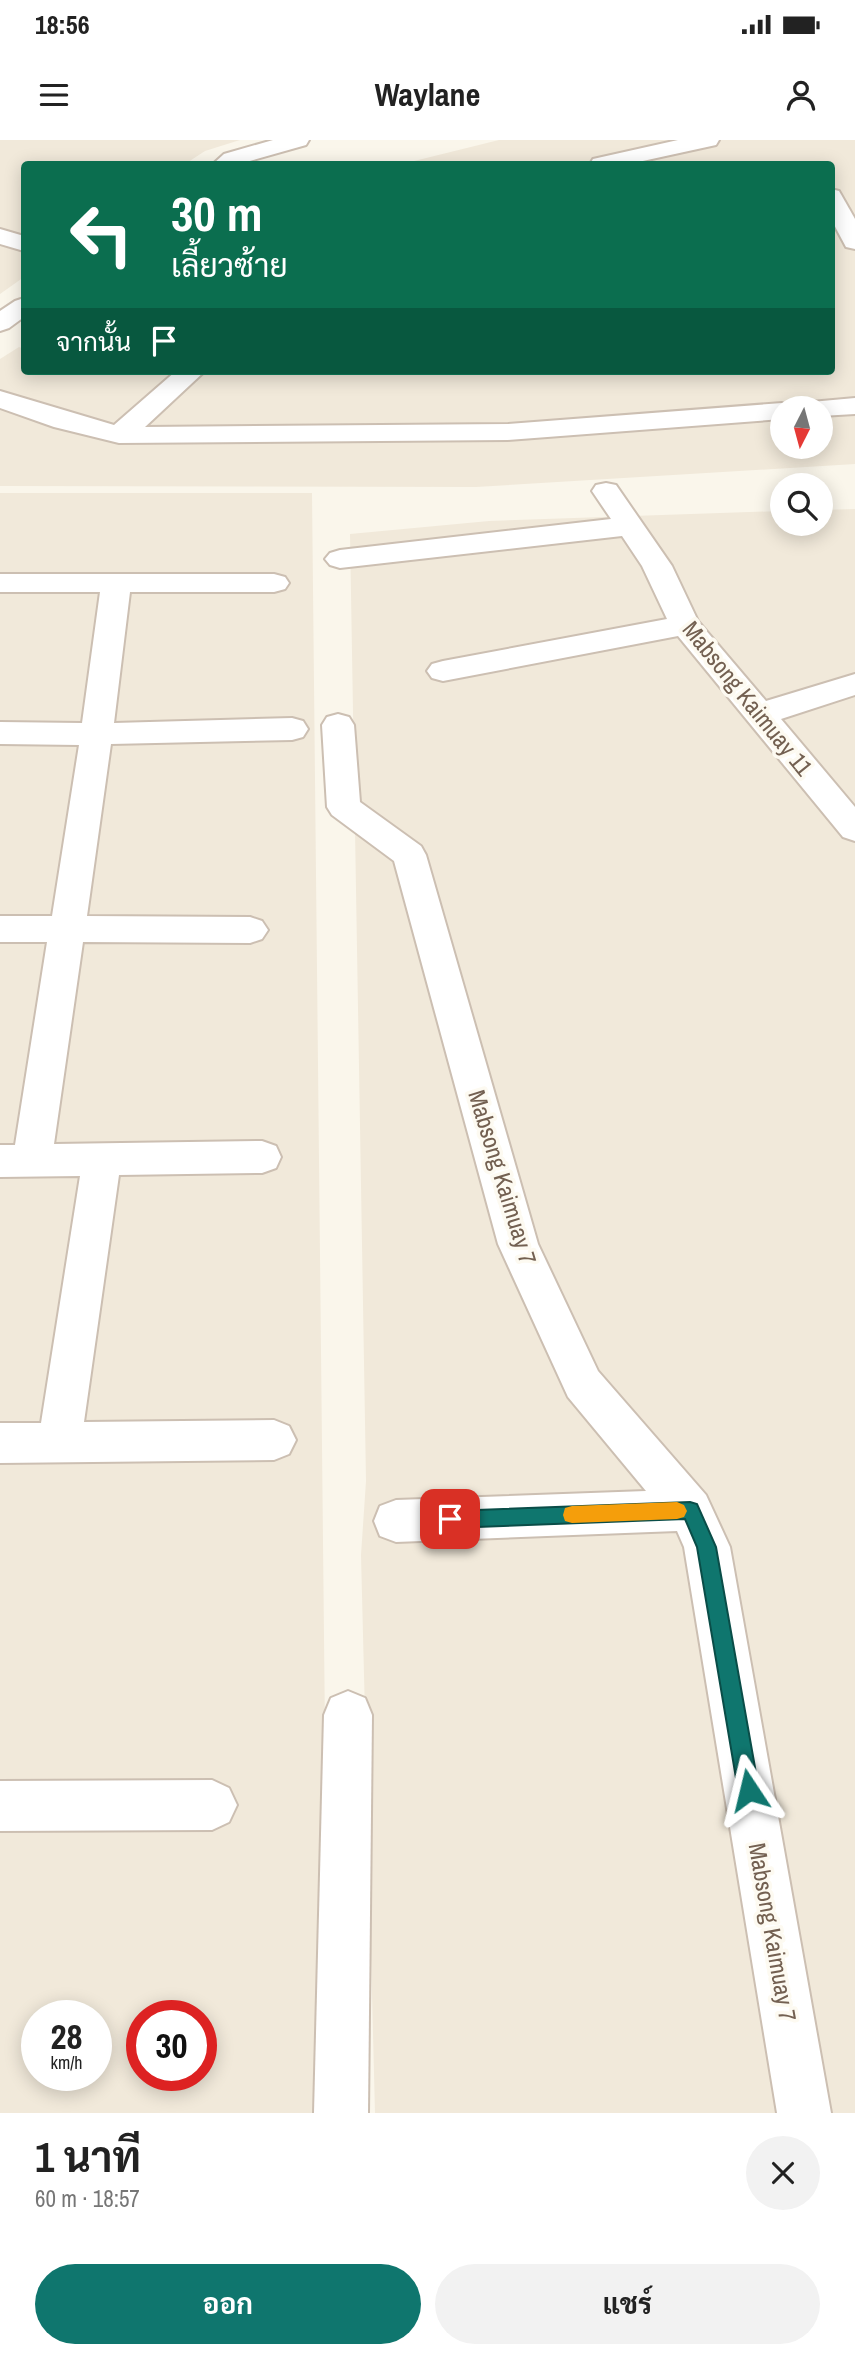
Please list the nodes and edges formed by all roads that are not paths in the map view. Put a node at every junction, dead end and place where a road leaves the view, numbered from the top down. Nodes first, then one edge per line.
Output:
1 (298, 140) edge
2 (708, 140) edge
3 (229, 161) edge
4 (614, 161) edge
5 (836, 199) edge
6 (0, 236) edge
7 (855, 242) edge
8 (21, 243) edge
9 (21, 308) edge
10 (0, 323) edge
11 (187, 375) edge
12 (0, 398) edge
13 (855, 406) edge
14 (833, 407) edge
15 (770, 412) edge
16 (119, 435) junction
17 (606, 491) dead end
18 (630, 526) junction
19 (340, 559) dead end
20 (0, 583) edge
21 (116, 583) junction
22 (274, 583) dead end
23 (685, 625) junction
24 (443, 671) dead end
25 (855, 684) edge
26 (761, 714) junction
27 (338, 725) dead end
28 (292, 729) dead end
29 (0, 733) edge
30 (98, 734) junction
31 (855, 829) edge
32 (0, 929) edge
33 (66, 929) junction
34 (250, 930) dead end
35 (262, 1157) dead end
36 (103, 1159) junction
37 (16, 1161) edge
38 (274, 1440) dead end
39 (0, 1443) edge
40 (60, 1444) junction
41 (690, 1510) junction
42 (396, 1521) dead end
43 (348, 1715) dead end
44 (212, 1805) dead end
45 (0, 1806) edge
46 (341, 2113) edge
47 (804, 2113) edge

1 - 3 street
2 - 4 street
5 - 7 street
6 - 8 street
9 - 10 street
11 - 16 street
12 - 16 street
13 - 14 street
15 - 16 street
17 - 18 street, Mabsong Kaimuay 11
18 - 19 street
18 - 23 street, Mabsong Kaimuay 11
20 - 21 street
21 - 22 street
21 - 30 street
23 - 24 street
23 - 26 street, Mabsong Kaimuay 11
25 - 26 street
26 - 31 street, Mabsong Kaimuay 11
27 - 41 street, Mabsong Kaimuay 7
28 - 30 street
29 - 30 street
30 - 33 street
32 - 33 street
33 - 34 street
33 - 37 street
35 - 36 street
36 - 37 street
36 - 40 street
38 - 40 street
39 - 40 street
41 - 42 street
41 - 47 street, Mabsong Kaimuay 7
43 - 46 street
44 - 45 street

